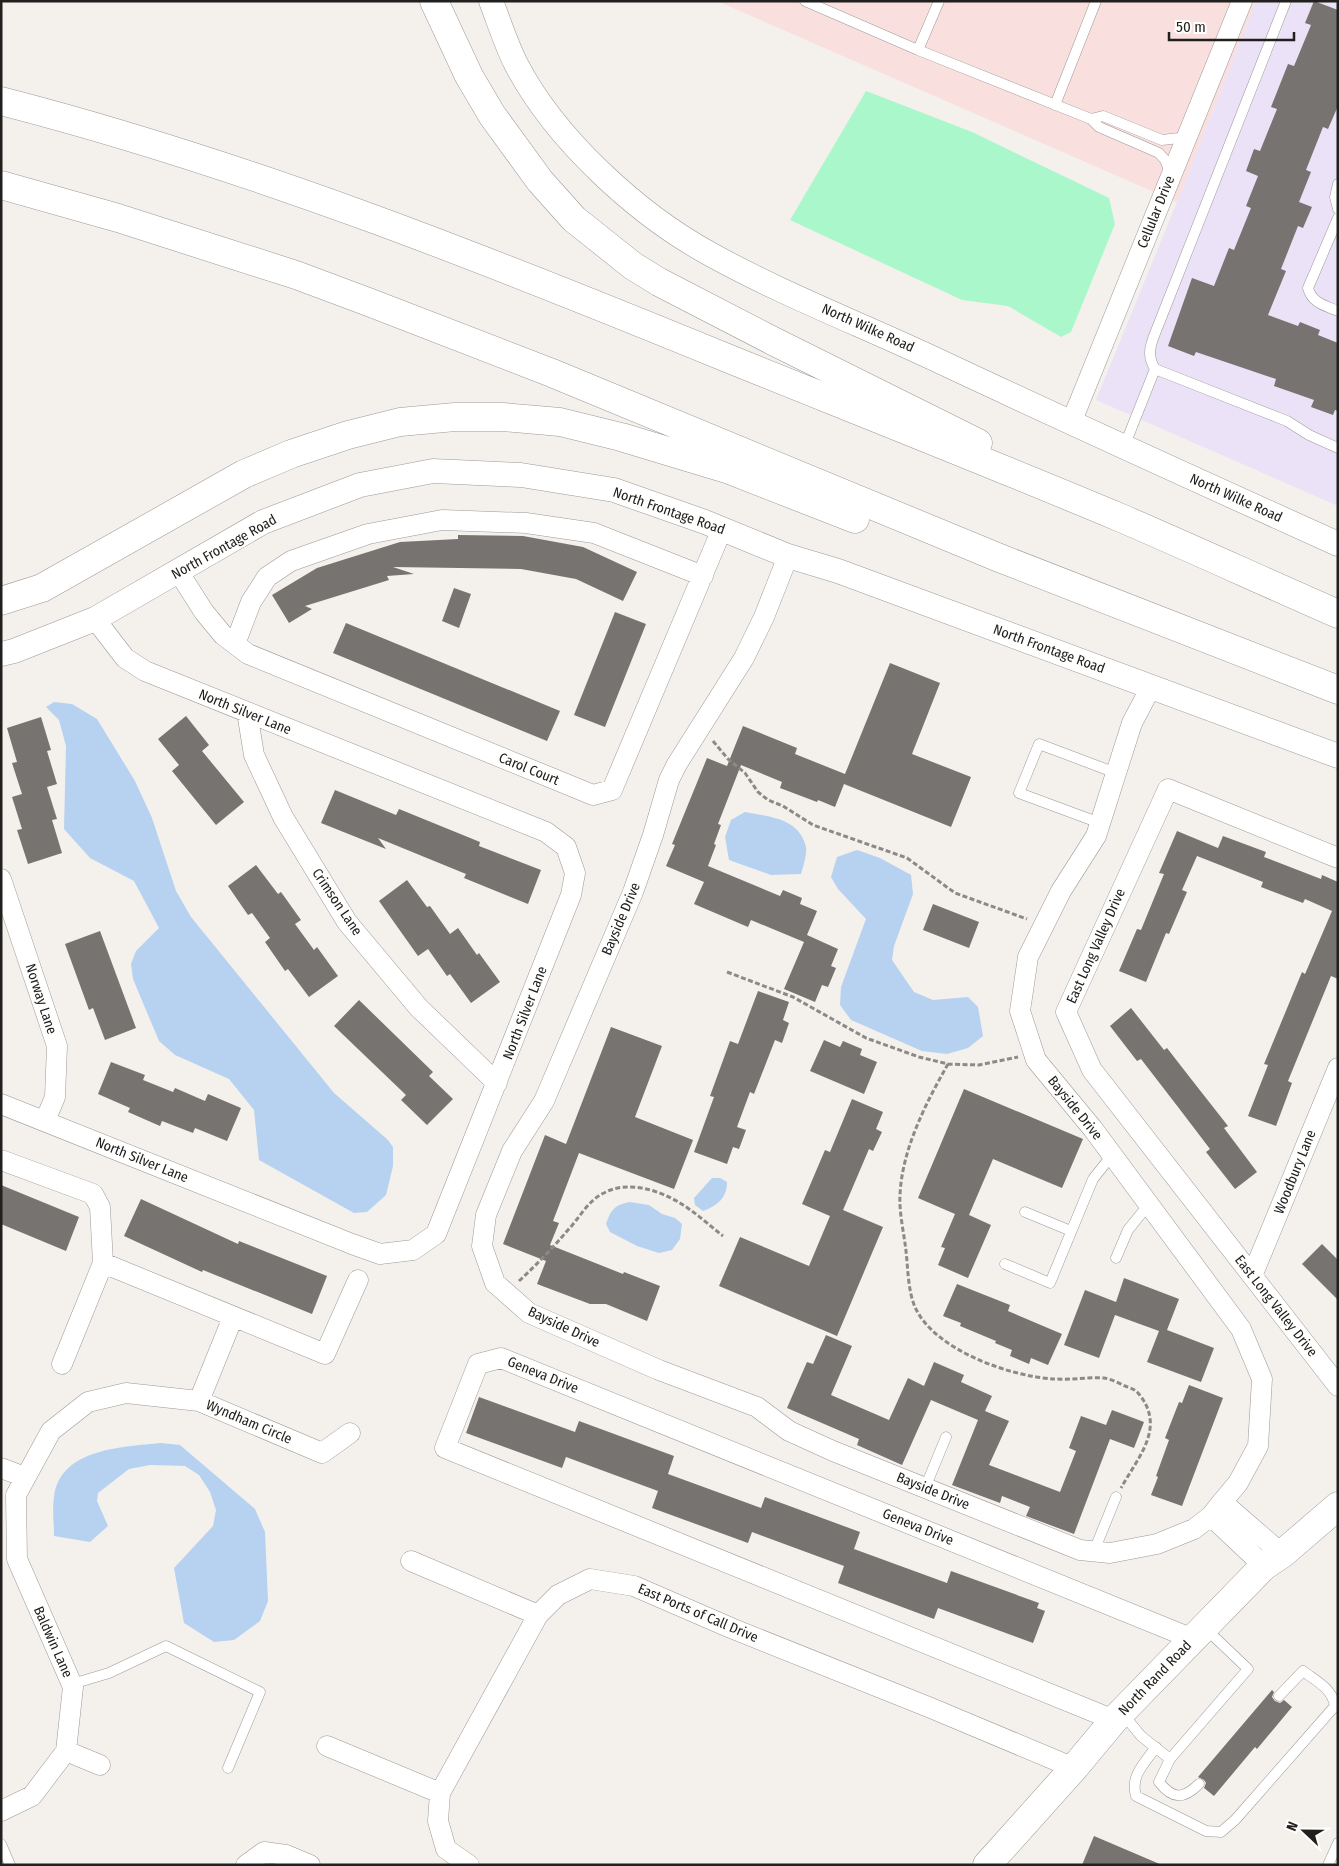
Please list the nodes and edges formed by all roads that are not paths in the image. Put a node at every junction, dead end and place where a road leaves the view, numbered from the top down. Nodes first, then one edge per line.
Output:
1 (434, 1) edge
2 (491, 1) edge
3 (805, 1) edge
4 (939, 1) edge
5 (1096, 1) edge
6 (1242, 1) edge
7 (1286, 1) edge
8 (918, 50) junction
9 (1, 101) edge
10 (1055, 105) junction
11 (1091, 118) junction
12 (1138, 131) junction
13 (1188, 133) junction
14 (1134, 142) junction
15 (1171, 175) junction
16 (1338, 184) edge
17 (1, 185) edge
18 (1338, 209) edge
19 (1338, 218) edge
20 (1338, 311) edge
21 (1155, 369) junction
22 (1071, 423) junction
23 (1123, 448) junction
24 (1338, 448) edge
25 (1121, 518) junction
26 (722, 529) junction
27 (1338, 544) edge
28 (788, 556) junction
29 (997, 557) junction
30 (178, 571) junction
31 (703, 576) junction
32 (1, 601) edge
33 (1338, 614) edge
34 (95, 619) junction
35 (235, 644) junction
36 (1, 654) edge
37 (1151, 687) junction
38 (1338, 690) edge
39 (247, 712) junction
40 (1338, 756) edge
41 (1116, 773) junction
42 (1100, 823) junction
43 (1338, 858) edge
44 (1, 879) edge
45 (1338, 1068) edge
46 (497, 1083) junction
47 (1, 1104) edge
48 (45, 1121) junction
49 (1112, 1155) junction
50 (1, 1160) edge
51 (1149, 1204) junction
52 (1025, 1212) dead end
53 (1072, 1231) junction
54 (1116, 1258) dead end
55 (103, 1263) junction
56 (1005, 1264) dead end
57 (1252, 1276) junction
58 (358, 1280) dead end
59 (233, 1316) junction
60 (62, 1364) dead end
61 (1338, 1386) edge
62 (199, 1401) junction
63 (350, 1434) dead end
64 (946, 1437) dead end
65 (1, 1468) edge
66 (25, 1477) junction
67 (925, 1488) junction
68 (1116, 1497) road end
69 (1338, 1506) edge
70 (1216, 1509) junction
71 (1094, 1551) junction
72 (1273, 1560) junction
73 (411, 1561) dead end
74 (538, 1614) junction
75 (1199, 1633) junction
76 (72, 1684) junction
77 (1279, 1696) dead end
78 (1118, 1716) junction
79 (326, 1746) dead end
80 (1156, 1748) junction
81 (66, 1750) junction
82 (1170, 1759) junction
83 (100, 1765) dead end
84 (228, 1768) dead end
85 (1074, 1768) junction
86 (1200, 1784) dead end
87 (440, 1793) junction
88 (1, 1811) edge
89 (1338, 1843) edge
90 (1, 1844) edge
91 (10, 1865) edge
92 (246, 1865) edge
93 (310, 1865) edge
94 (469, 1865) edge
95 (987, 1865) edge
96 (1328, 1865) edge

1 - 25 main road
2 - 22 street, North Wilke Road
3 - 8 lane
4 - 8 lane
5 - 10 lane
6 - 13 street, Cellular Drive
7 - 21 lane
8 - 10 lane
9 - 25 main road
10 - 11 lane
11 - 12 lane
11 - 14 lane
12 - 13 lane
12 - 14 lane
13 - 15 street, Cellular Drive
14 - 15 lane
15 - 22 street, Cellular Drive
16 - 18 lane
17 - 29 main road
19 - 20 lane
21 - 23 lane
21 - 24 lane
22 - 23 street, North Wilke Road
23 - 27 street, North Wilke Road
25 - 33 main road
26 - 28 street, North Frontage Road
26 - 30 street, North Frontage Road
26 - 31 street, Carol Court
28 - 37 street, North Frontage Road
28 - 67 street, Bayside Drive
29 - 32 main road
29 - 38 main road
30 - 34 street, North Frontage Road
30 - 35 street, Carol Court
31 - 35 street
31 - 35 street, Carol Court
34 - 36 street, North Frontage Road
34 - 39 street, North Silver Lane
37 - 40 street, North Frontage Road
37 - 41 street, Bayside Drive
39 - 46 street, Crimson Lane
39 - 46 street, North Silver Lane
41 - 42 street, Bayside Drive
41 - 42 lane
42 - 49 street, Bayside Drive
43 - 57 street, East Long Valley Drive
44 - 48 street, Norway Lane
45 - 57 street, Woodbury Lane
46 - 48 street, North Silver Lane
47 - 48 street, North Silver Lane
49 - 51 street, Bayside Drive
49 - 53 lane
50 - 55 street
51 - 54 lane
51 - 70 street, Bayside Drive
52 - 53 lane
53 - 56 lane
55 - 59 street
55 - 60 street
57 - 61 street, East Long Valley Drive
58 - 59 street
59 - 62 street
62 - 63 street, Wyndham Circle
62 - 66 street, Wyndham Circle
64 - 67 lane
65 - 66 street
66 - 76 street, Baldwin Lane
67 - 71 street, Bayside Drive
68 - 71 lane
69 - 72 main road, North Rand Road
70 - 71 street, Bayside Drive
70 - 72 street
72 - 75 main road, North Rand Road
73 - 74 street
74 - 85 street, East Ports of Call Drive
74 - 87 street, East Ports of Call Drive
75 - 78 main road, North Rand Road
75 - 78 street, Geneva Drive
75 - 82 lane
76 - 81 street, Baldwin Lane
76 - 84 lane
77 - 80 lane
78 - 80 lane
78 - 85 main road, North Rand Road
79 - 87 street
80 - 82 lane
81 - 83 street
81 - 88 street
82 - 86 lane
85 - 95 main road, North Rand Road
87 - 94 street, East Ports of Call Drive
89 - 96 lane
90 - 91 lane
92 - 93 street

